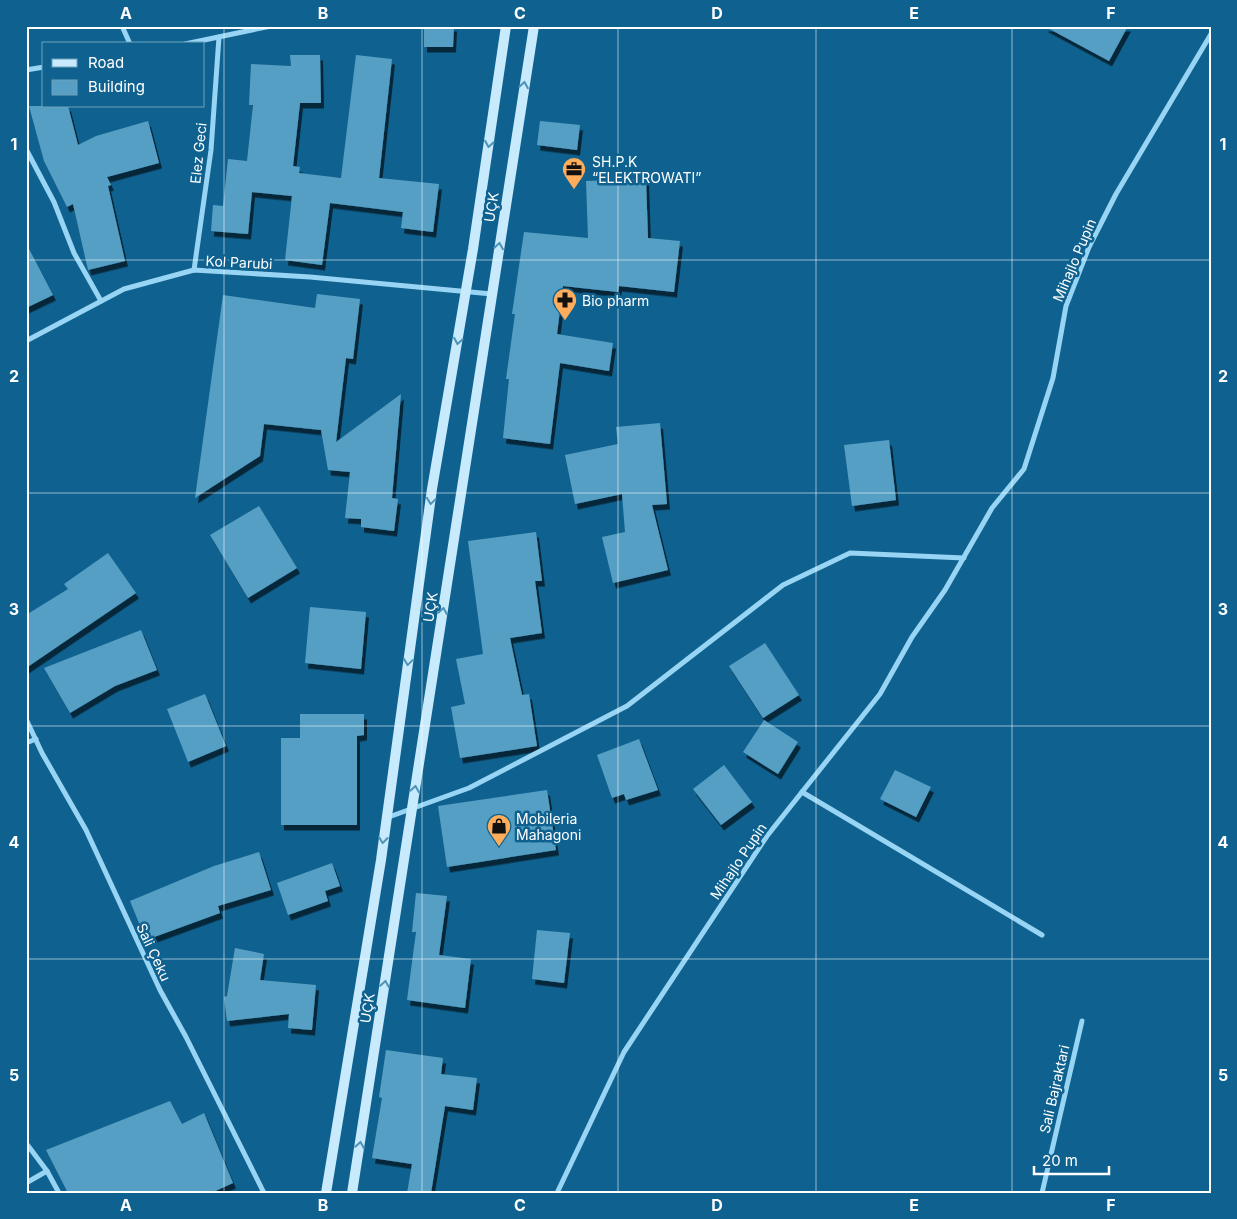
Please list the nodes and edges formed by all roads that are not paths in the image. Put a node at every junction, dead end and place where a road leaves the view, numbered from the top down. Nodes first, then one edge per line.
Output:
1 (122, 26) edge
2 (271, 26) edge
3 (506, 26) edge
4 (534, 26) edge
5 (255, 28) edge
6 (1211, 34) edge
7 (219, 37) junction
8 (129, 42) edge
9 (195, 42) edge
10 (42, 67) edge
11 (26, 70) edge
12 (26, 148) edge
13 (194, 270) junction
14 (466, 292) junction
15 (492, 294) junction
16 (101, 301) junction
17 (26, 342) edge
18 (964, 558) junction
19 (26, 720) edge
20 (36, 739) junction
21 (26, 743) edge
22 (802, 792) junction
23 (412, 810) junction
24 (386, 818) junction
25 (1042, 935) dead end
26 (1082, 1020) dead end
27 (26, 1143) edge
28 (47, 1172) junction
29 (26, 1183) edge
30 (59, 1193) edge
31 (264, 1193) edge
32 (326, 1193) edge
33 (352, 1193) edge
34 (556, 1193) edge
35 (1042, 1193) edge

1 - 8 street
2 - 5 street
3 -> 14 main road, UÇK
15 -> 4 main road, UÇK
5 - 7 street
6 - 18 street, Mihajlo Pupin
7 - 9 street
7 - 13 street, Elez Geci
10 - 11 street
12 - 16 street
13 - 14 street, Kol Parubi
13 - 16 street, Kol Parubi
14 - 15 street, Kol Parubi
14 -> 24 main road, UÇK
23 -> 15 main road, UÇK
16 - 17 street, Kol Parubi
18 - 22 street, Mihajlo Pupin
18 - 23 street
19 - 20 street, Sali Çeku
20 - 21 street
20 - 31 street, Sali Çeku
22 - 25 street
22 - 34 street, Mihajlo Pupin
23 - 24 street
33 -> 23 main road, UÇK
24 -> 32 main road, UÇK
26 - 35 street, Sali Bajraktari
27 - 28 street
28 - 29 street
28 - 30 street

